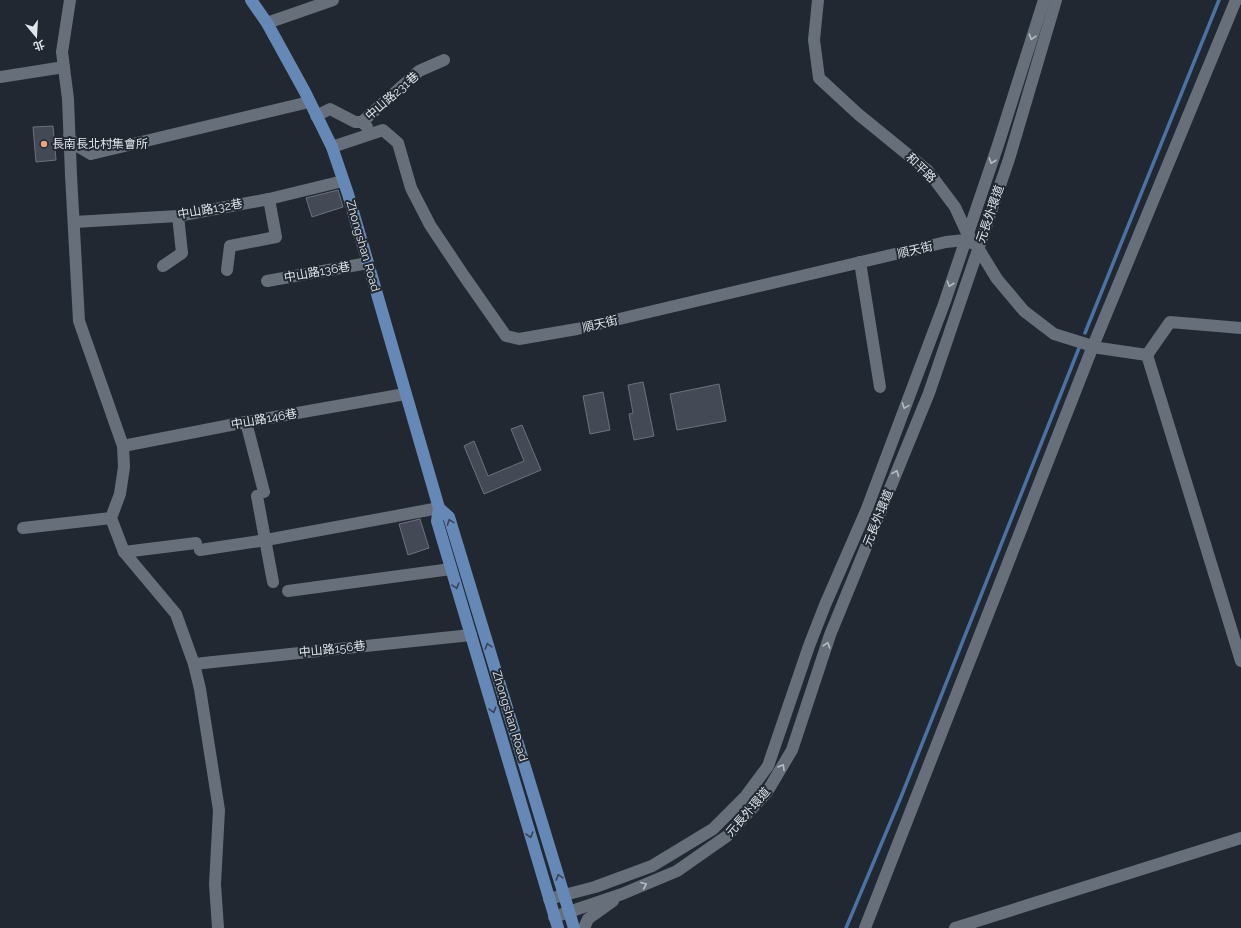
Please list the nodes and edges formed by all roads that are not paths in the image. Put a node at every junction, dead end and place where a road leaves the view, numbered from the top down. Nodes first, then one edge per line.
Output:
1 (70, 0) edge
2 (251, 0) edge
3 (332, 0) edge
4 (818, 0) edge
5 (1044, 0) edge
6 (1056, 0) edge
7 (1236, 0) edge
8 (267, 23) junction
9 (444, 60) dead end
10 (64, 67) junction
11 (0, 77) edge
12 (309, 102) junction
13 (316, 116) junction
14 (362, 122) junction
15 (373, 134) junction
16 (69, 137) junction
17 (332, 147) junction
18 (344, 181) junction
19 (269, 199) junction
20 (178, 216) junction
21 (74, 222) junction
22 (966, 236) junction
23 (978, 248) junction
24 (860, 262) junction
25 (368, 263) junction
26 (163, 266) dead end
27 (227, 270) dead end
28 (266, 281) dead end
29 (1241, 328) edge
30 (1093, 346) junction
31 (1147, 355) junction
32 (880, 387) dead end
33 (405, 394) junction
34 (246, 422) junction
35 (123, 446) junction
36 (439, 508) junction
37 (111, 518) junction
38 (23, 528) dead end
39 (266, 540) junction
40 (124, 552) junction
41 (452, 569) junction
42 (273, 582) dead end
43 (288, 591) dead end
44 (471, 635) junction
45 (1241, 661) edge
46 (194, 664) junction
47 (1241, 838) edge
48 (622, 894) junction
49 (564, 895) junction
50 (549, 899) junction
51 (569, 911) junction
52 (556, 922) edge
53 (218, 928) edge
54 (574, 928) edge
55 (584, 928) edge
56 (865, 928) edge
57 (955, 928) edge

1 - 10 street
2 - 8 main road, Zhongshan Road
3 - 8 street
4 - 22 street, 和平路
5 -> 22 street, 元長外環道
6 - 23 street, 元長外環道
7 - 30 street
8 - 12 main road, Zhongshan Road
9 - 14 street, 中山路231巷
10 - 11 street
10 - 16 street
12 - 13 main road, Zhongshan Road
12 - 16 street
13 - 14 street
13 - 17 main road, Zhongshan Road
14 - 15 street
15 - 17 street, 順天街
15 - 24 street, 順天街
16 - 21 street
17 - 18 main road, Zhongshan Road
18 - 19 street, 中山路132巷
18 - 25 main road, Zhongshan Road
19 - 20 street, 中山路132巷
19 - 27 street
20 - 21 street, 中山路132巷
20 - 26 street
21 - 35 street
22 - 23 street, 和平路
22 - 24 street, 順天街
22 -> 49 street, 元長外環道
23 - 30 street, 和平路
48 -> 23 street, 元長外環道
24 - 32 street
25 - 28 street, 中山路136巷
25 - 33 main road, Zhongshan Road
29 - 31 street
30 - 31 street
30 - 56 street
31 - 45 street
33 - 34 street, 中山路146巷
33 - 36 main road, Zhongshan Road
34 - 35 street, 中山路146巷
34 - 39 street
35 - 37 street
36 - 39 street
36 - 41 main road, Zhongshan Road
49 -> 36 main road, Zhongshan Road
37 - 38 street
37 - 40 street
39 - 40 street
39 - 42 street
40 - 46 street
41 - 43 street
41 -> 44 main road, Zhongshan Road
44 - 46 street, 中山路156巷
44 -> 50 main road, Zhongshan Road
46 - 53 street
47 - 57 street
48 - 51 street, 元長外環道
48 - 55 street
49 - 50 street, 元長外環道
49 - 51 main road, Zhongshan Road
50 - 52 main road, Zhongshan Road
51 - 52 street, 元長外環道
51 - 54 main road, Zhongshan Road

